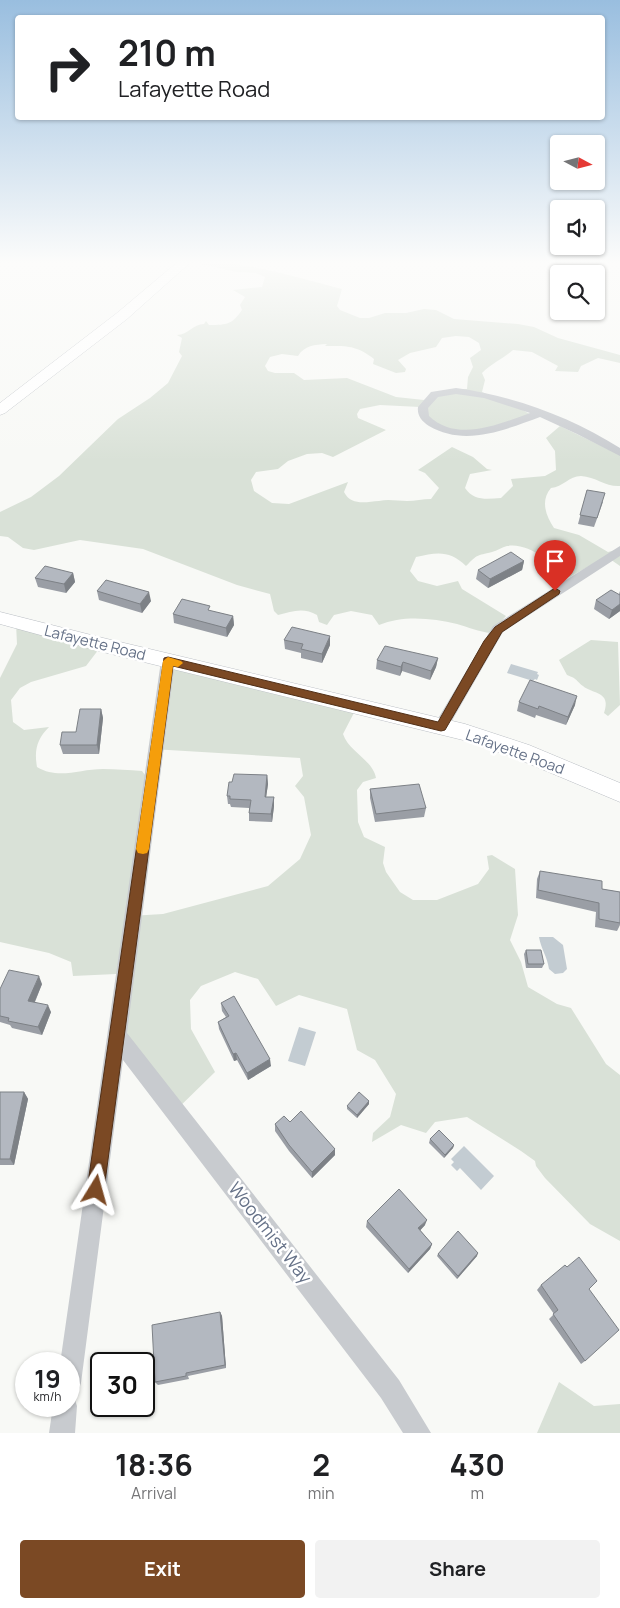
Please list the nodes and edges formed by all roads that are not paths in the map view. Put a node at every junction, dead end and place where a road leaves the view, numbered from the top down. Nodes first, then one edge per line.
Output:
1 (106, 328) edge
2 (0, 410) edge
3 (539, 414) junction
4 (620, 454) edge
5 (620, 550) edge
6 (0, 618) edge
7 (168, 661) junction
8 (441, 727) junction
9 (620, 794) edge
10 (117, 1036) junction
11 (73, 1352) edge
12 (64, 1417) edge
13 (62, 1433) edge
14 (418, 1433) edge

1 - 2 street
3 - 3 street
3 - 4 street
5 - 8 street
6 - 7 street, Lafayette Road
7 - 8 street, Lafayette Road
7 - 10 street
8 - 9 street, Lafayette Road
10 - 11 street
10 - 14 street, Woodmist Way
12 - 13 street

